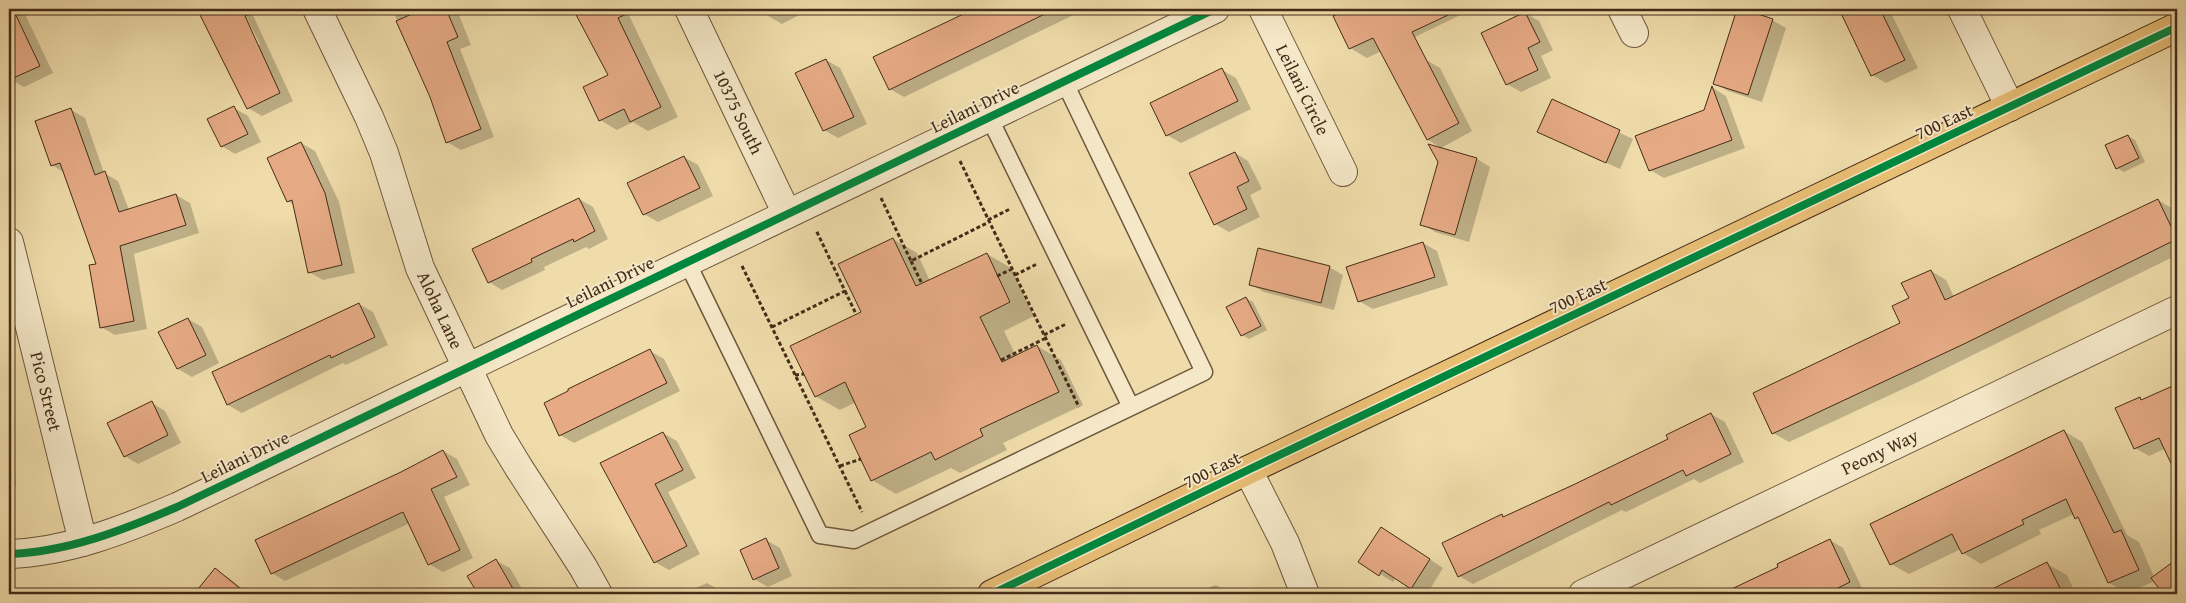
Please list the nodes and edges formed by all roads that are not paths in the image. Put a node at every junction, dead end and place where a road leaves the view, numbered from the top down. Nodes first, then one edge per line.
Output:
1 (317, 9) edge
2 (689, 9) edge
3 (1215, 9) edge
4 (1263, 9) edge
5 (1622, 9) edge
6 (1962, 9) edge
7 (2177, 27) edge
8 (1634, 33) dead end
9 (1064, 81) junction
10 (2010, 107) junction
11 (989, 117) junction
12 (1343, 172) dead end
13 (787, 214) junction
14 (9, 242) edge
15 (687, 262) junction
16 (2177, 310) edge
17 (467, 368) junction
18 (1131, 407) junction
19 (1248, 470) junction
20 (83, 542) junction
21 (9, 554) edge
22 (598, 594) edge
23 (992, 594) edge
24 (1306, 594) edge
25 (1583, 594) edge

1 - 17 street, Aloha Lane
2 - 13 street, 10375 South
3 - 9 street, Leilani Drive
4 - 12 street, Leilani Circle
5 - 8 street
6 - 10 street
7 - 10 main road, 700 East
9 - 11 street, Leilani Drive
9 - 18 lane
10 - 19 main road, 700 East
11 - 13 street, Leilani Drive
11 - 18 lane
13 - 15 street, Leilani Drive
14 - 20 street, Pico Street
15 - 17 street, Leilani Drive
15 - 18 lane
16 - 25 street, Peony Way
17 - 20 street, Leilani Drive
17 - 22 street, Aloha Lane
19 - 23 main road, 700 East
19 - 24 street
20 - 21 street, Leilani Drive

